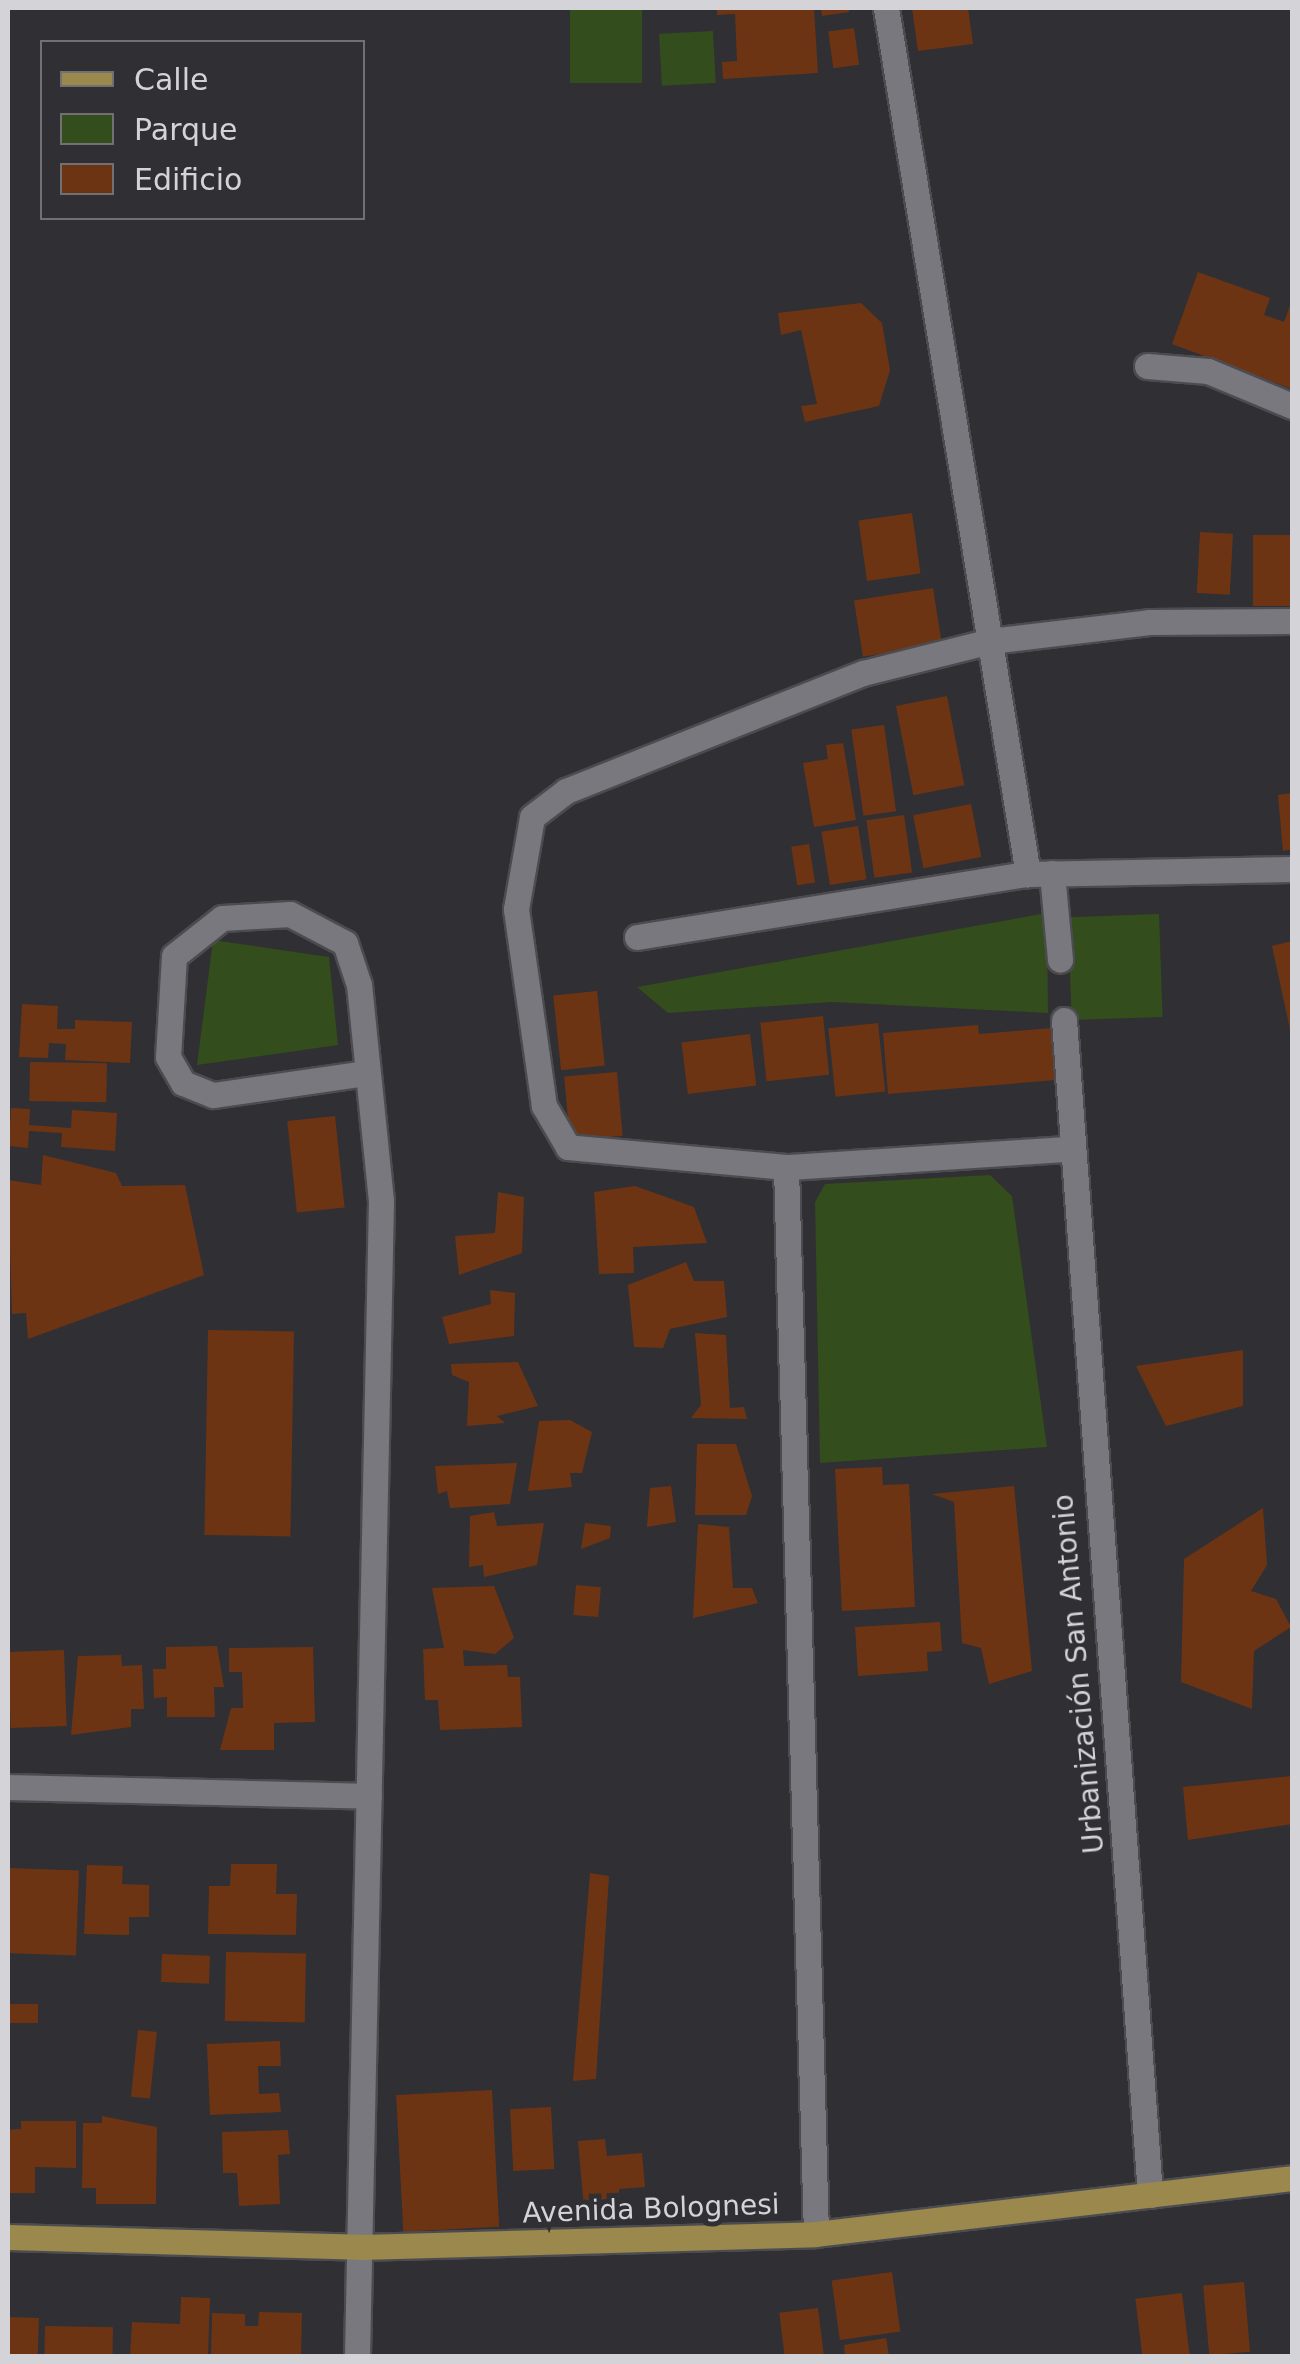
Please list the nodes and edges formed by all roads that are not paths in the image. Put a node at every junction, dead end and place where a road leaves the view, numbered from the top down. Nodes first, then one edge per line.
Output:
1 (886, 8) edge
2 (1147, 366) dead end
3 (1292, 406) edge
4 (1292, 621) edge
5 (990, 641) junction
6 (1292, 869) edge
7 (1040, 873) junction
8 (636, 937) dead end
9 (1060, 960) dead end
10 (1064, 1020) dead end
11 (366, 1073) junction
12 (1067, 1149) junction
13 (786, 1167) junction
14 (8, 1787) edge
15 (369, 1796) junction
16 (1292, 2178) edge
17 (1150, 2194) junction
18 (816, 2234) junction
19 (8, 2237) edge
20 (360, 2246) junction
21 (357, 2356) edge

1 - 5 street
2 - 3 street
4 - 5 street
5 - 7 street
5 - 13 street
6 - 7 street
7 - 8 street
7 - 9 street
10 - 12 street, Urbanización San Antonio
11 - 11 street
11 - 15 street
12 - 13 street
12 - 17 street, Urbanización San Antonio
13 - 18 street
14 - 15 street
15 - 20 street
16 - 17 main road, Avenida Bolognesi
17 - 18 main road, Avenida Bolognesi
18 - 20 main road, Avenida Bolognesi
19 - 20 main road, Avenida Bolognesi
20 - 21 street

